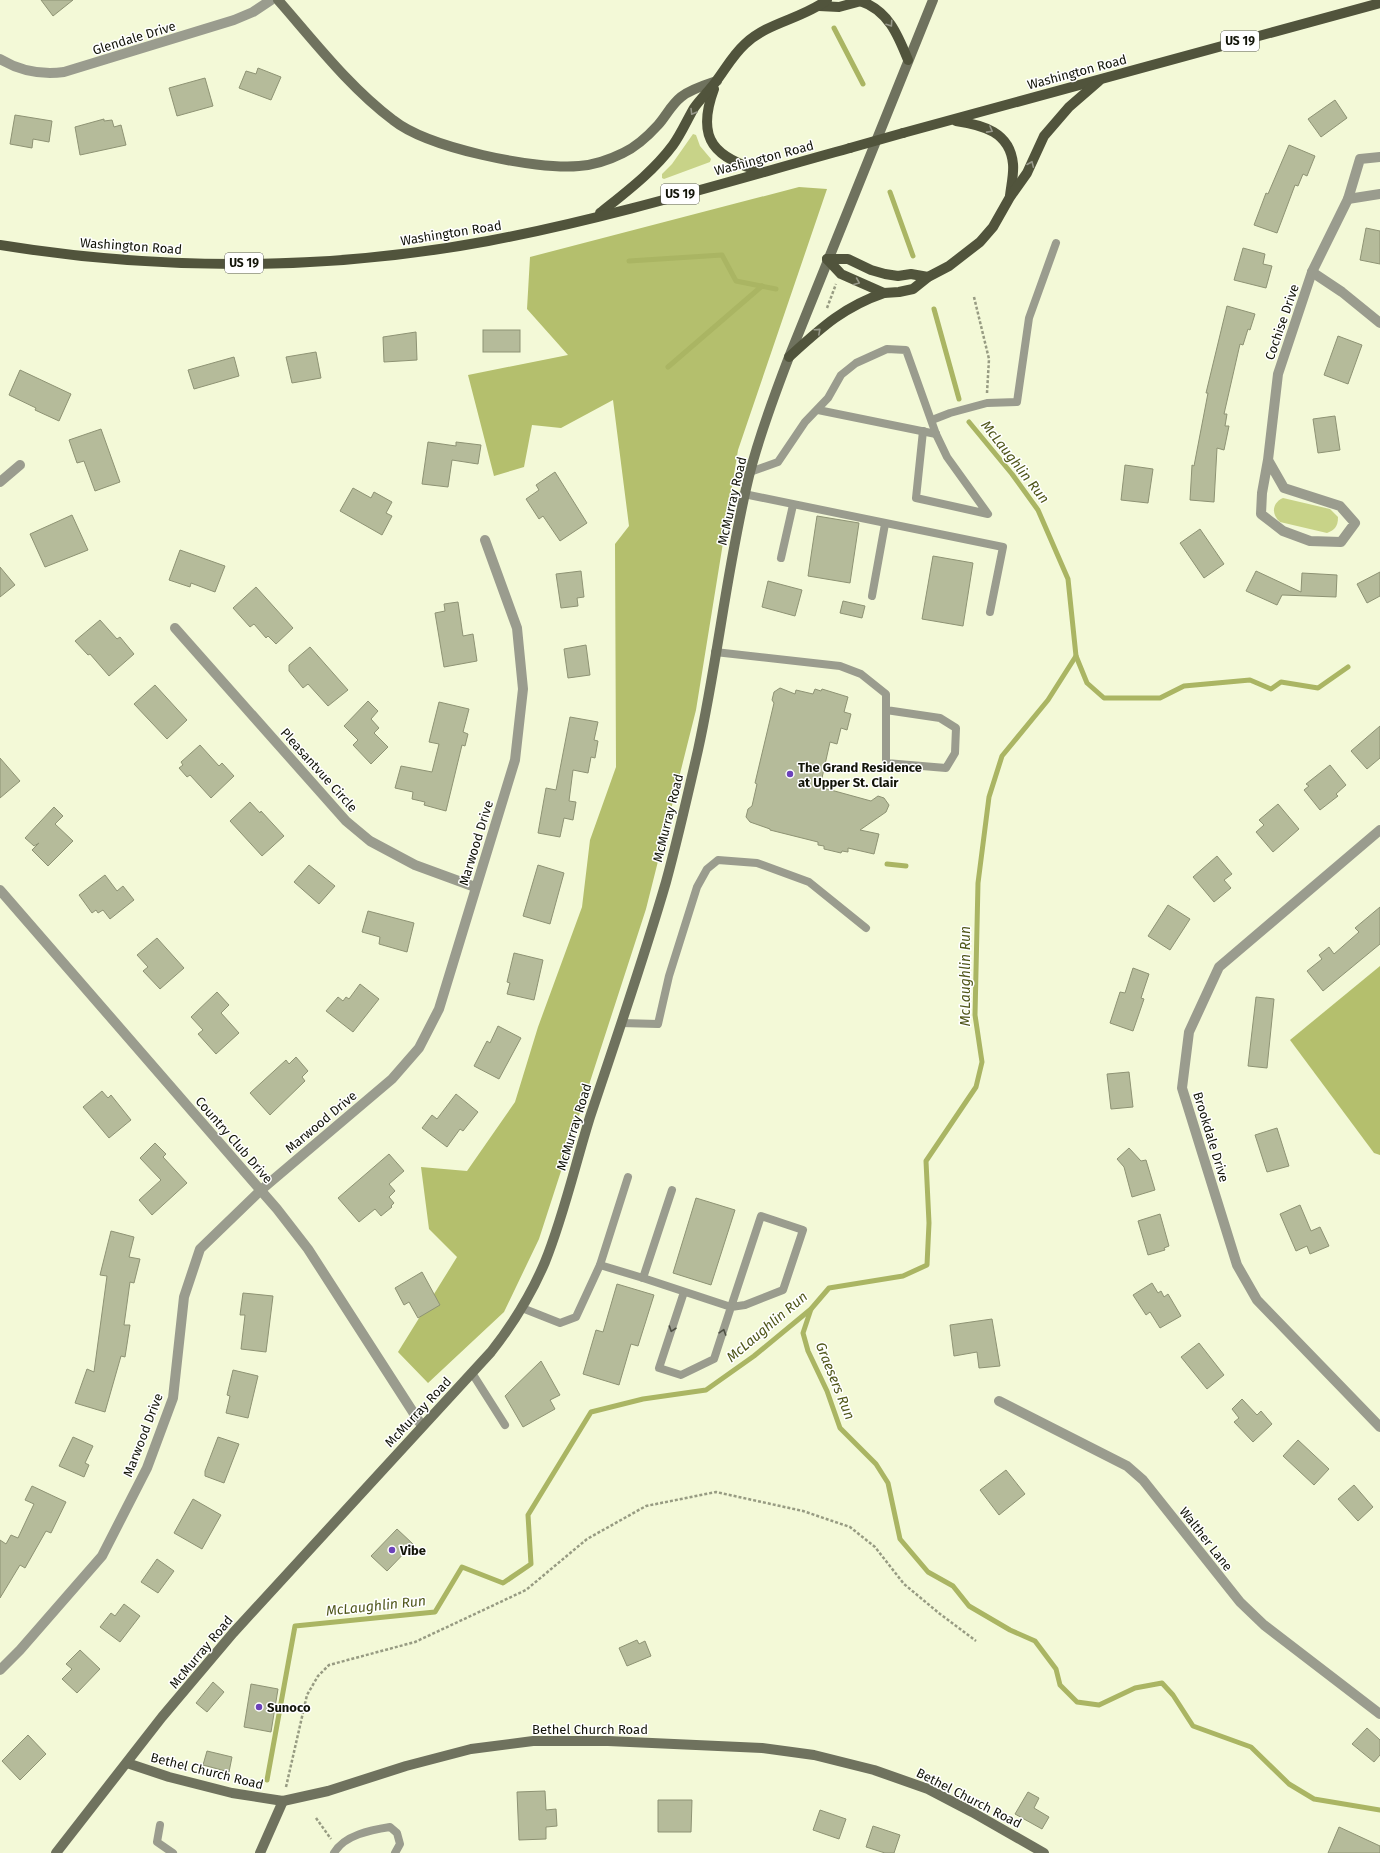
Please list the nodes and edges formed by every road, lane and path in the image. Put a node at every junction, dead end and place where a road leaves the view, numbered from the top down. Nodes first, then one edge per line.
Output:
1 (271, 0) edge
2 (278, 0) edge
3 (933, 0) edge
4 (863, 1) edge
5 (823, 3) edge
6 (1380, 3) edge
7 (0, 59) edge
8 (908, 60) junction
9 (1100, 80) junction
10 (717, 81) junction
11 (952, 120) junction
12 (1380, 157) edge
13 (763, 172) junction
14 (1380, 194) edge
15 (1010, 197) junction
16 (1348, 200) junction
17 (597, 216) junction
18 (1056, 243) dead end
19 (0, 246) edge
20 (827, 259) junction
21 (1312, 272) junction
22 (928, 277) junction
23 (836, 284) dead end
24 (884, 293) junction
25 (974, 297) dead end
26 (825, 313) dead end
27 (1380, 323) edge
28 (789, 357) junction
29 (987, 403) junction
30 (818, 410) junction
31 (932, 420) junction
32 (924, 432) junction
33 (936, 434) junction
34 (1268, 460) junction
35 (20, 465) dead end
36 (750, 472) junction
37 (0, 482) edge
38 (744, 494) junction
39 (793, 505) junction
40 (885, 524) junction
41 (486, 540) dead end
42 (781, 558) dead end
43 (872, 596) dead end
44 (990, 612) dead end
45 (175, 628) dead end
46 (715, 652) junction
47 (886, 710) junction
48 (1380, 830) edge
49 (475, 887) junction
50 (2, 895) edge
51 (866, 928) dead end
52 (621, 1023) junction
53 (628, 1177) dead end
54 (261, 1190) junction
55 (672, 1190) dead end
56 (600, 1265) junction
57 (643, 1278) junction
58 (684, 1292) junction
59 (731, 1307) junction
60 (522, 1308) junction
61 (472, 1373) junction
62 (999, 1401) dead end
63 (505, 1425) dead end
64 (422, 1426) junction
65 (1380, 1427) edge
66 (976, 1641) dead end
67 (0, 1670) edge
68 (1380, 1714) edge
69 (127, 1763) junction
70 (283, 1801) junction
71 (316, 1818) dead end
72 (160, 1825) dead end
73 (331, 1839) dead end
74 (59, 1852) edge
75 (173, 1853) edge
76 (260, 1853) edge
77 (334, 1853) edge
78 (396, 1853) edge
79 (1044, 1853) edge

1 - 7 street, Glendale Drive
2 - 10 main road
3 - 8 main road, McMurray Road
4 - 5 main road
4 -> 8 main road
5 - 10 main road
6 - 9 main road, Washington Road / US 19
8 - 20 main road, McMurray Road
9 - 11 main road, Washington Road / US 19
15 -> 9 main road
10 - 13 main road
10 -> 17 main road
11 - 13 main road, Washington Road / US 19, bridge
11 -> 15 main road
12 - 16 street, Cochise Drive
13 - 17 main road, Washington Road / US 19
14 - 16 street
15 - 22 main road
16 - 21 street, Cochise Drive
17 - 19 main road, Washington Road / US 19
18 - 29 lane
20 - 22 main road
20 -> 24 main road
20 - 28 main road, McMurray Road
21 - 27 street
21 - 34 street, Cochise Drive
22 - 24 main road
23 - 26 path
28 -> 24 main road
25 - 29 path
28 - 36 main road, McMurray Road
29 - 31 lane
30 - 31 lane
30 - 32 lane
30 - 36 lane
31 - 33 lane
32 - 33 lane
32 - 33 lane
34 - 34 street, Cochise Drive
35 - 37 street
36 - 38 main road, McMurray Road
38 - 39 lane
38 - 46 main road, McMurray Road
39 - 40 lane
39 - 42 lane
40 - 43 lane
40 - 44 lane
41 - 49 street, Marwood Drive
45 - 49 street, Pleasantvue Circle
46 - 47 lane
46 - 52 main road, McMurray Road
47 - 47 lane
48 - 65 street, Brookdale Drive
49 - 54 street, Marwood Drive
50 - 54 street, Country Club Drive
51 - 52 lane
52 - 60 main road, McMurray Road
53 - 56 lane
54 - 64 street, Country Club Drive
54 - 67 street, Marwood Drive
55 - 57 lane
56 - 57 lane
56 - 60 lane
57 - 58 lane
58 - 59 lane
58 -> 59 lane
59 - 59 lane
60 - 61 main road, McMurray Road
61 - 63 lane
61 - 64 main road, McMurray Road
62 - 68 street, Walther Lane
64 - 69 main road, McMurray Road
66 - 70 path
69 - 70 main road, Bethel Church Road
69 - 74 main road, McMurray Road
70 - 76 main road
70 - 79 main road, Bethel Church Road
71 - 73 path
72 - 75 lane
77 - 78 lane

